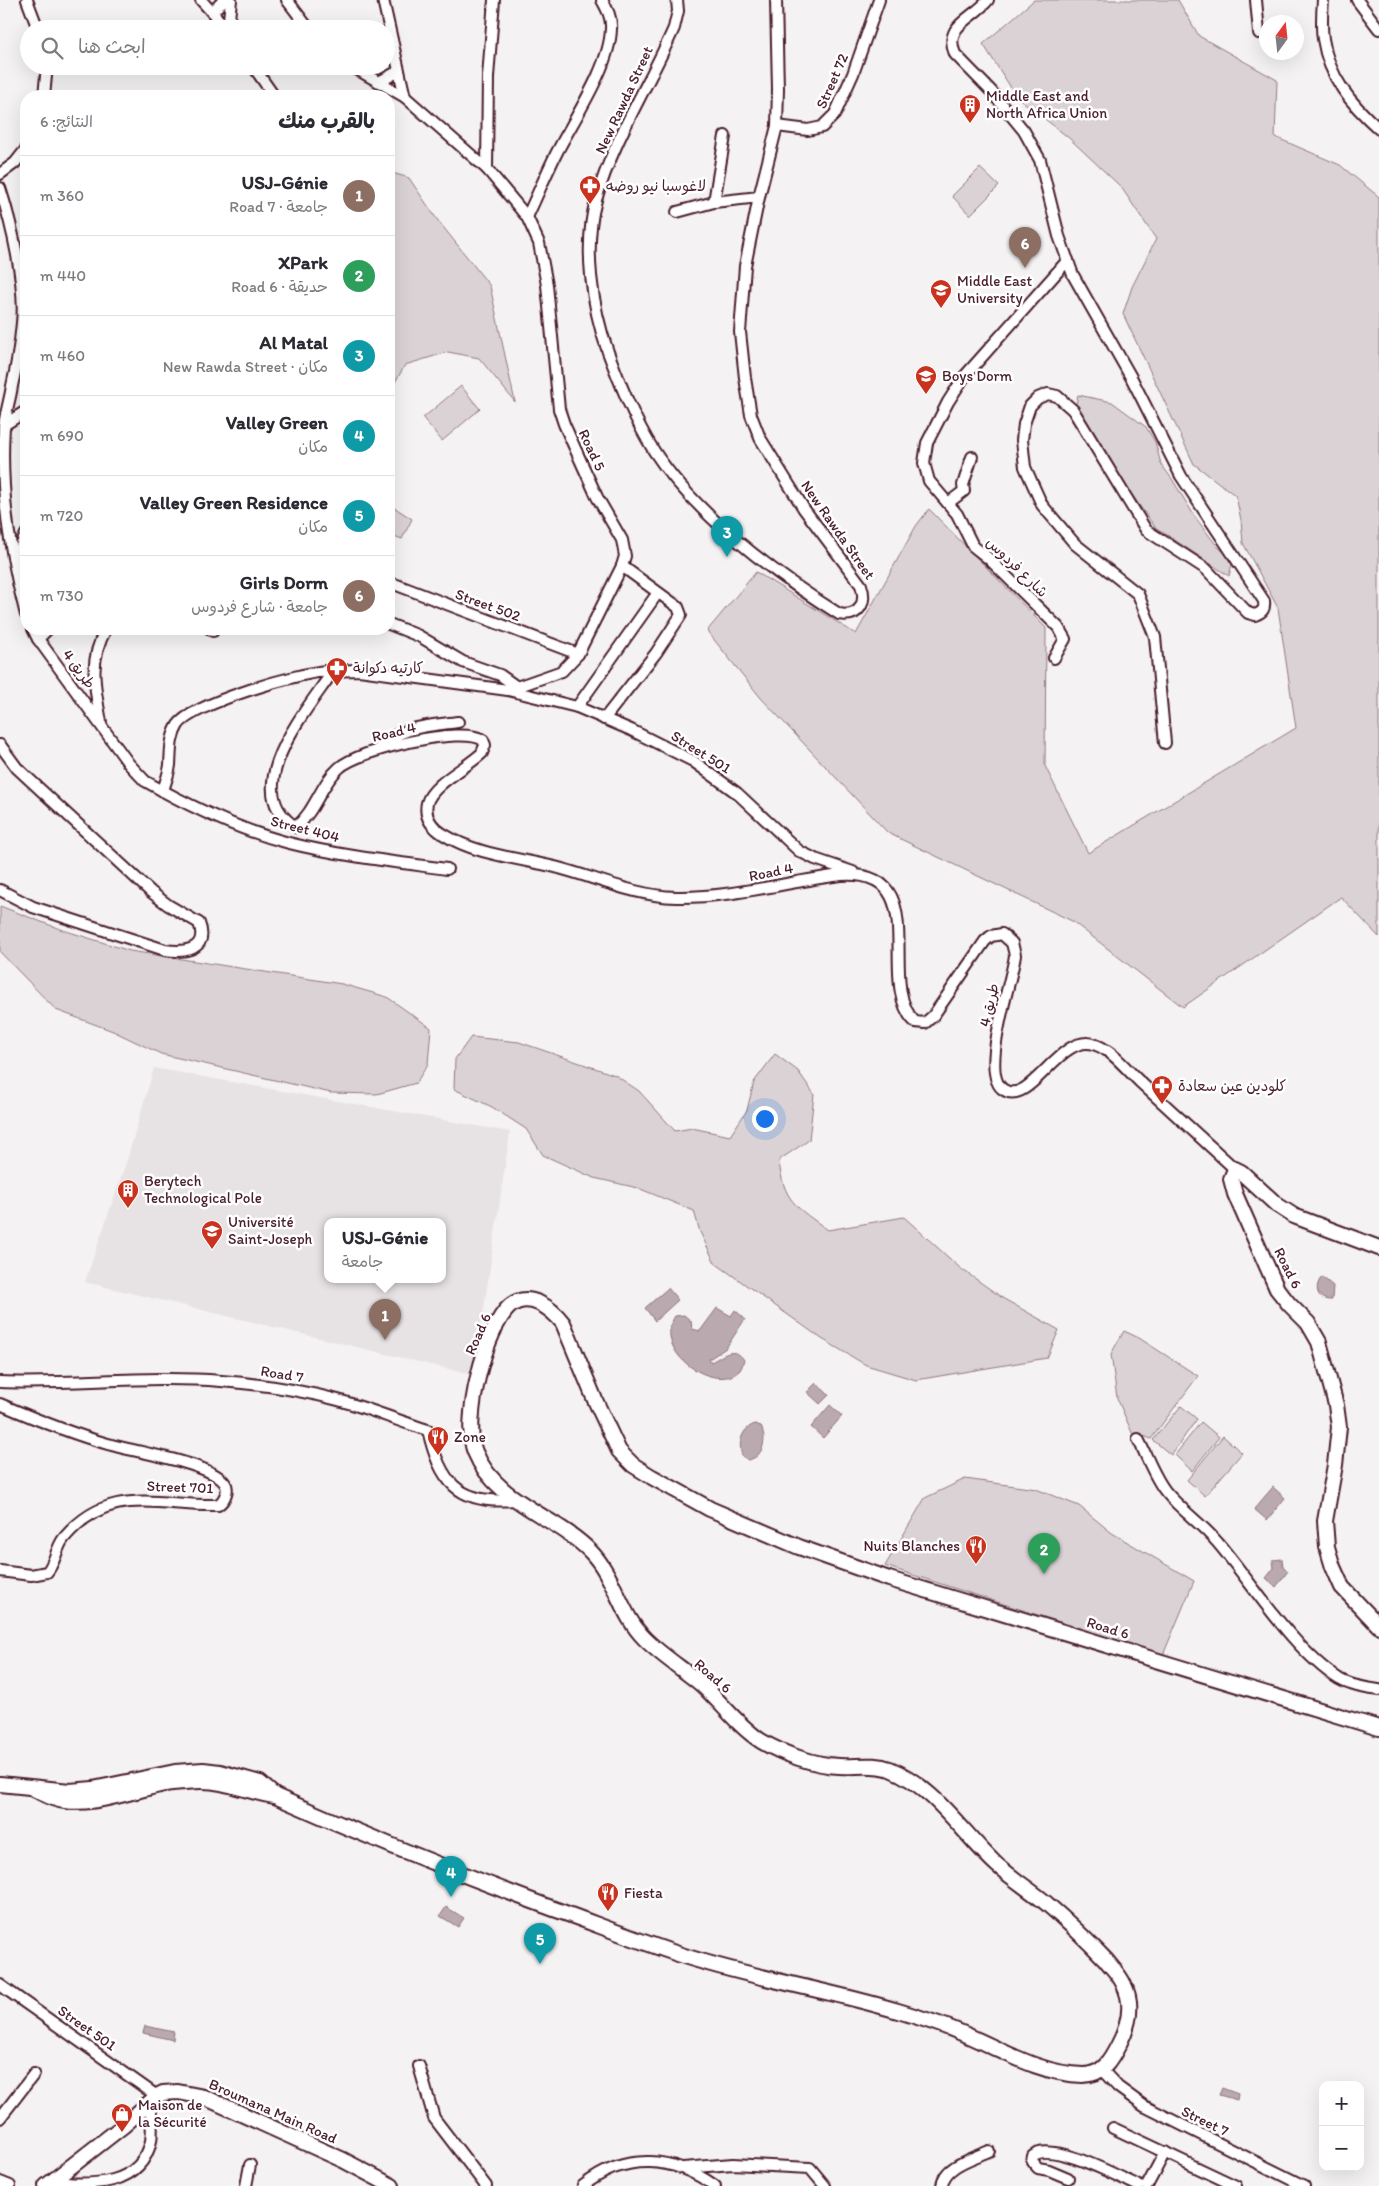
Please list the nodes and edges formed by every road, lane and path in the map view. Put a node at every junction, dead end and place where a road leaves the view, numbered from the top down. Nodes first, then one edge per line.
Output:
1 (27, 0) edge
2 (201, 0) edge
3 (224, 0) edge
4 (231, 0) edge
5 (287, 0) edge
6 (383, 0) edge
7 (494, 0) edge
8 (602, 0) edge
9 (677, 0) edge
10 (776, 0) edge
11 (879, 0) edge
12 (988, 0) edge
13 (1256, 0) edge
14 (1323, 0) edge
15 (1357, 0) edge
16 (212, 12) junction
17 (35, 20) edge
18 (220, 20) edge
19 (229, 20) edge
20 (302, 20) edge
21 (388, 20) edge
22 (1379, 29) edge
23 (1259, 33) dead end
24 (395, 53) edge
25 (399, 71) junction
26 (395, 73) edge
27 (45, 75) edge
28 (259, 75) edge
29 (367, 75) edge
30 (392, 75) edge
31 (379, 82) junction
32 (44, 90) edge
33 (270, 90) edge
34 (393, 90) edge
35 (395, 91) edge
36 (405, 97) junction
37 (777, 126) junction
38 (1379, 129) edge
39 (725, 136) dead end
40 (20, 157) edge
41 (487, 169) junction
42 (0, 174) edge
43 (0, 188) edge
44 (759, 197) junction
45 (714, 202) junction
46 (678, 212) dead end
47 (527, 216) junction
48 (1068, 260) junction
49 (1055, 274) junction
50 (1072, 275) junction
51 (20, 281) edge
52 (20, 334) edge
53 (20, 356) edge
54 (17, 360) junction
55 (20, 414) edge
56 (2, 425) edge
57 (972, 457) dead end
58 (948, 503) junction
59 (20, 549) edge
60 (15, 562) junction
61 (622, 566) junction
62 (395, 584) edge
63 (20, 592) edge
64 (657, 594) junction
65 (395, 626) edge
66 (36, 635) edge
67 (42, 635) edge
68 (103, 635) edge
69 (38, 639) junction
70 (578, 654) junction
71 (1054, 658) dead end
72 (329, 671) junction
73 (512, 689) junction
74 (577, 707) junction
75 (604, 719) junction
76 (458, 722) dead end
77 (102, 726) junction
78 (1165, 743) dead end
79 (0, 745) edge
80 (377, 750) junction
81 (163, 791) junction
82 (447, 869) dead end
83 (859, 874) junction
84 (0, 890) edge
85 (1235, 1169) junction
86 (1379, 1248) edge
87 (0, 1382) edge
88 (0, 1404) edge
89 (1138, 1439) dead end
90 (514, 1500) junction
91 (0, 1571) edge
92 (1379, 1626) edge
93 (1379, 1690) edge
94 (1379, 1728) edge
95 (0, 1784) edge
96 (0, 1985) edge
97 (418, 2066) dead end
98 (1102, 2070) junction
99 (34, 2074) dead end
100 (154, 2099) junction
101 (0, 2118) edge
102 (1113, 2128) dead end
103 (989, 2151) dead end
104 (1165, 2152) junction
105 (250, 2165) dead end
106 (683, 2168) junction
107 (1068, 2178) dead end
108 (0, 2182) edge
109 (49, 2184) edge
110 (10, 2186) edge
111 (246, 2186) edge
112 (392, 2186) edge
113 (486, 2186) edge
114 (583, 2186) edge
115 (715, 2186) edge
116 (825, 2186) edge
117 (942, 2186) edge
118 (1139, 2186) edge
119 (1147, 2186) edge
120 (1236, 2186) edge
121 (1304, 2186) edge

1 - 17 street
2 - 16 street
3 - 16 street
4 - 19 street
5 - 20 street
6 - 21 street
7 - 41 street
8 - 47 street
9 - 44 street, New Rawda Street
10 - 37 street, New Rawda Street
11 - 37 street, Street 72
12 - 48 street
13 - 23 street
14 - 38 street
15 - 22 street
16 - 18 street
24 - 25 street
25 - 26 street
25 - 36 street
27 - 32 street
28 - 33 street
29 - 31 street, Road 5
30 - 31 street
31 - 34 street, Road 5
35 - 36 street, Road 5
36 - 41 street, Road 5
37 - 44 street, New Rawda Street
39 - 45 street
40 - 42 street
41 - 47 street, Road 5
43 - 51 street
44 - 45 street
45 - 46 street
47 - 61 street, Road 5
48 - 49 street, شارع فردوس
48 - 50 street
49 - 50 street
49 - 58 street, شارع فردوس
50 - 78 street
52 - 54 street
53 - 54 street
54 - 56 street
55 - 56 street
56 - 60 street
57 - 58 street
58 - 71 street, شارع فردوس
59 - 60 street
60 - 63 street
61 - 64 street
61 - 70 street, Road 5
62 - 70 street, Street 502
64 - 74 street
64 - 75 street
65 - 73 street
66 - 69 street, طريق 4
67 - 69 street
68 - 77 street
69 - 77 street, طريق 4
70 - 73 street, Road 5
72 - 73 street, Road 5
72 - 80 street, Road 4
72 - 81 street
73 - 74 street, Street 501
74 - 75 street, Street 501
75 - 83 street, Street 501
76 - 80 street
77 - 81 street
79 - 84 street
80 - 83 street, Road 4
81 - 82 street, Street 404
83 - 85 street, طريق 4
85 - 86 street
85 - 92 street, Road 6
87 - 90 street, Road 7
88 - 91 street, Street 701
89 - 93 street
90 - 94 street, Road 6
90 - 98 street, Road 6
95 - 98 street
96 - 100 street, Street 501
97 - 113 street
98 - 121 street, Street 7
99 - 101 street
100 - 109 street
100 - 109 street
100 - 112 street, Broumana Main Road
102 - 104 street
103 - 117 street
104 - 119 street
104 - 120 street
105 - 111 street
106 - 114 street
106 - 115 street
106 - 116 street
107 - 118 street
108 - 110 street

